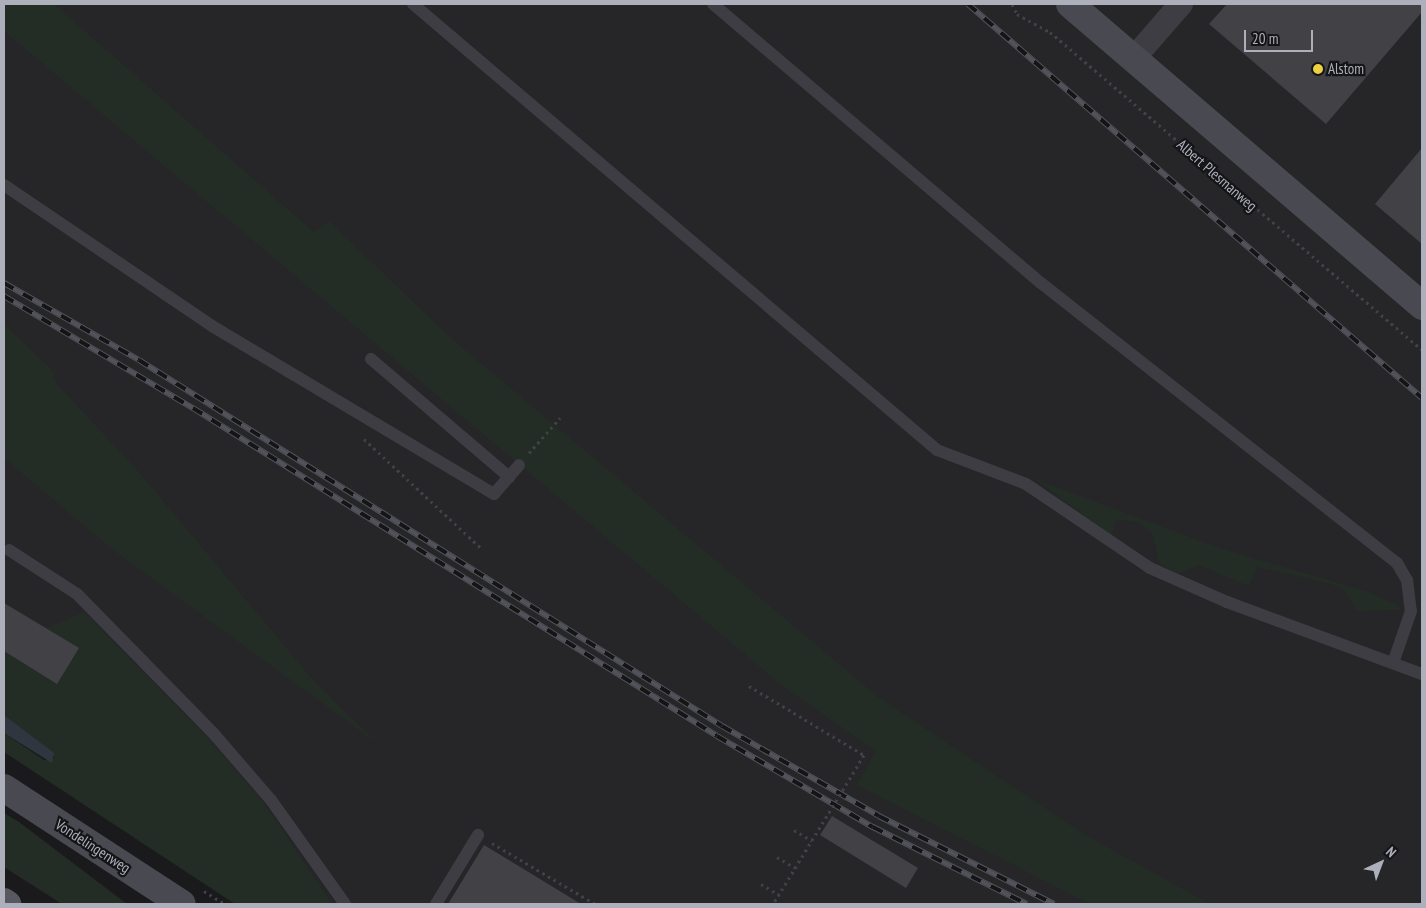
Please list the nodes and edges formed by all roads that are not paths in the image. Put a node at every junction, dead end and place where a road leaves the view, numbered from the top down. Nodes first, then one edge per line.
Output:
1 (413, 4) edge
2 (714, 4) edge
3 (1070, 4) edge
4 (1181, 4) edge
5 (1134, 58) junction
6 (4, 185) edge
7 (1422, 306) edge
8 (371, 359) dead end
9 (519, 465) road end
10 (509, 477) junction
11 (9, 550) dead end
12 (1394, 663) junction
13 (1422, 674) edge
14 (4, 788) edge
15 (478, 835) road end
16 (4, 902) edge
17 (8, 904) edge
18 (182, 904) edge
19 (345, 904) edge
20 (436, 904) edge

1 - 12 lane
2 - 12 lane
3 - 5 street
4 - 5 street
5 - 7 street
6 - 10 lane
8 - 10 lane
9 - 10 lane
11 - 19 lane
12 - 13 lane
14 - 18 street, Vondelingenweg
15 - 20 lane
16 - 17 main road

